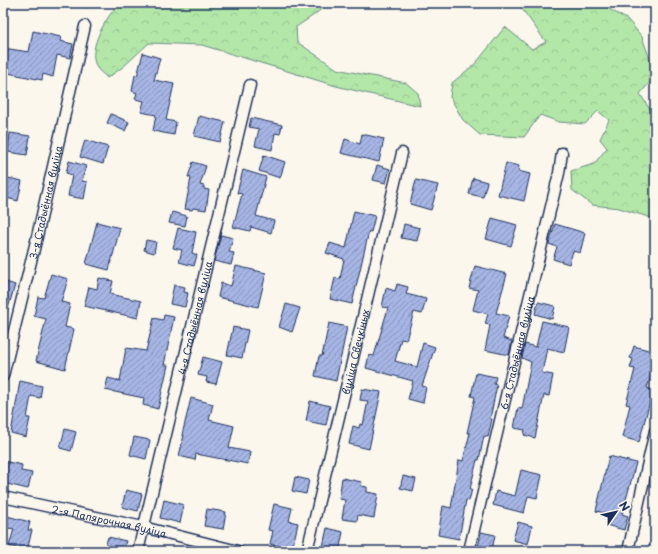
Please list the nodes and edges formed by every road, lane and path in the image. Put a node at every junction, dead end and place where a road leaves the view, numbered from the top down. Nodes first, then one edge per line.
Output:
1 (85, 26) dead end
2 (250, 85) dead end
3 (402, 153) dead end
4 (562, 153) dead end
5 (3, 376) edge
6 (655, 430) edge
7 (3, 496) edge
8 (143, 527) junction
9 (138, 551) edge
10 (238, 551) edge
11 (307, 551) edge
12 (469, 551) edge
13 (628, 551) edge

1 - 5 street, 3-я Стадыённая вуліца
2 - 8 street, 4-я Стадыённая вуліца
3 - 11 street, вуліца Свечкіных
4 - 12 street, 6-я Стадыённая вуліца
6 - 13 street
7 - 8 street, 2-я Папярочная вуліца
8 - 9 street, 4-я Стадыённая вуліца
8 - 10 street, 2-я Папярочная вуліца

